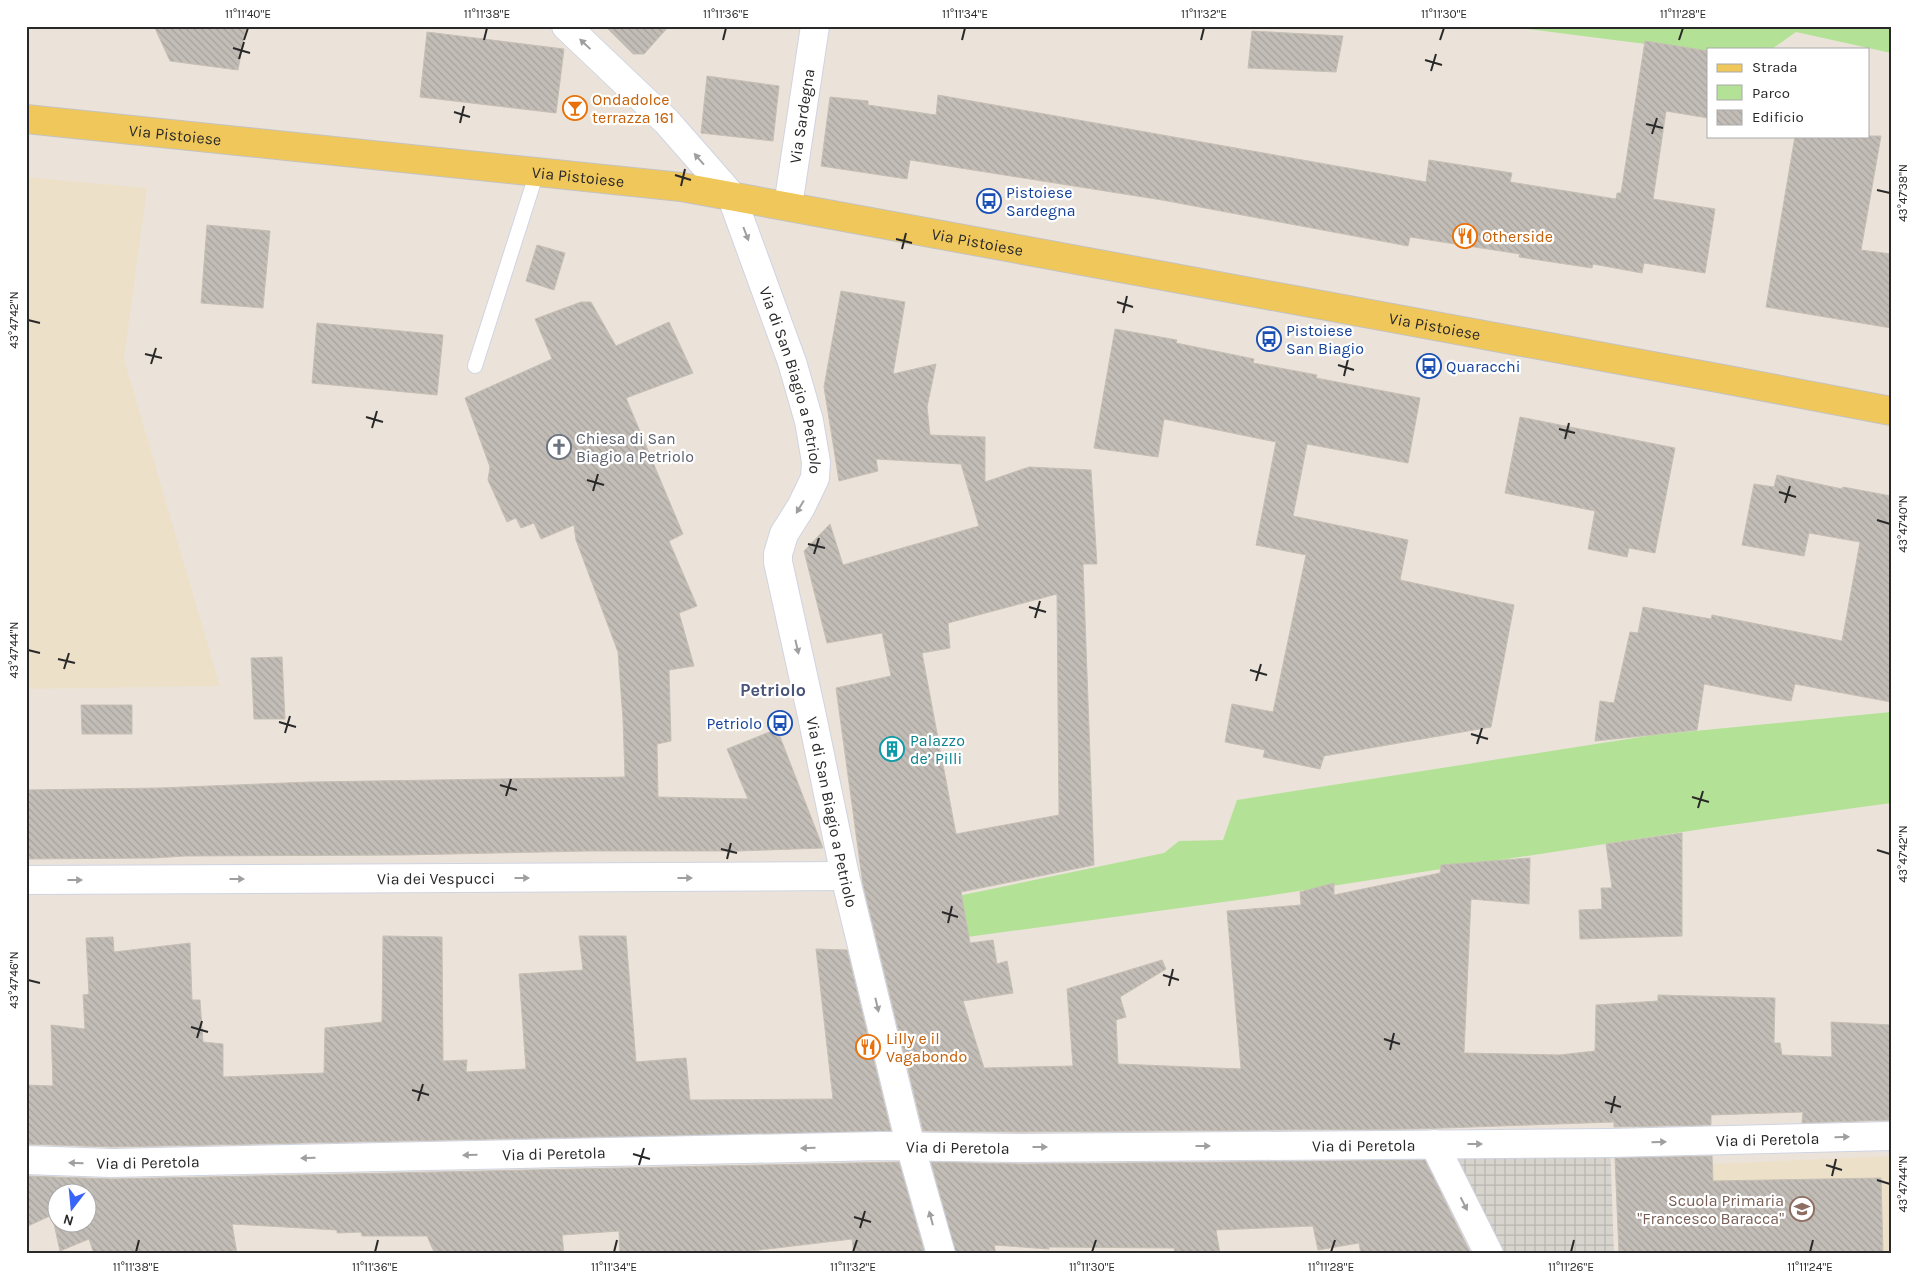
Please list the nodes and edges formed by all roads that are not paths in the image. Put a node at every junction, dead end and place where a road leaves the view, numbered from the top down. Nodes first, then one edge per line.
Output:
1 (566, 26) edge
2 (815, 26) edge
3 (26, 119) edge
4 (537, 172) junction
5 (732, 195) junction
6 (788, 206) junction
7 (475, 366) dead end
8 (1891, 411) edge
9 (845, 876) junction
10 (26, 880) edge
11 (1891, 1136) edge
12 (1434, 1144) junction
13 (911, 1146) junction
14 (26, 1160) edge
15 (940, 1254) edge
16 (1489, 1254) edge

5 -> 1 street, Via di San Biagio a Petriolo
2 - 6 street, Via Sardegna
3 - 4 main road, Via Pistoiese
4 - 5 main road, Via Pistoiese
4 - 7 lane
5 - 6 main road, Via Pistoiese
5 -> 9 street, Via di San Biagio a Petriolo
6 - 8 main road, Via Pistoiese
10 -> 9 street, Via dei Vespucci
9 -> 13 street, Via di San Biagio a Petriolo
12 -> 11 street, Via di Peretola
13 -> 12 street, Via di Peretola
12 -> 16 street
13 -> 14 street, Via di Peretola
15 -> 13 street, Via di San Biagio a Petriolo

